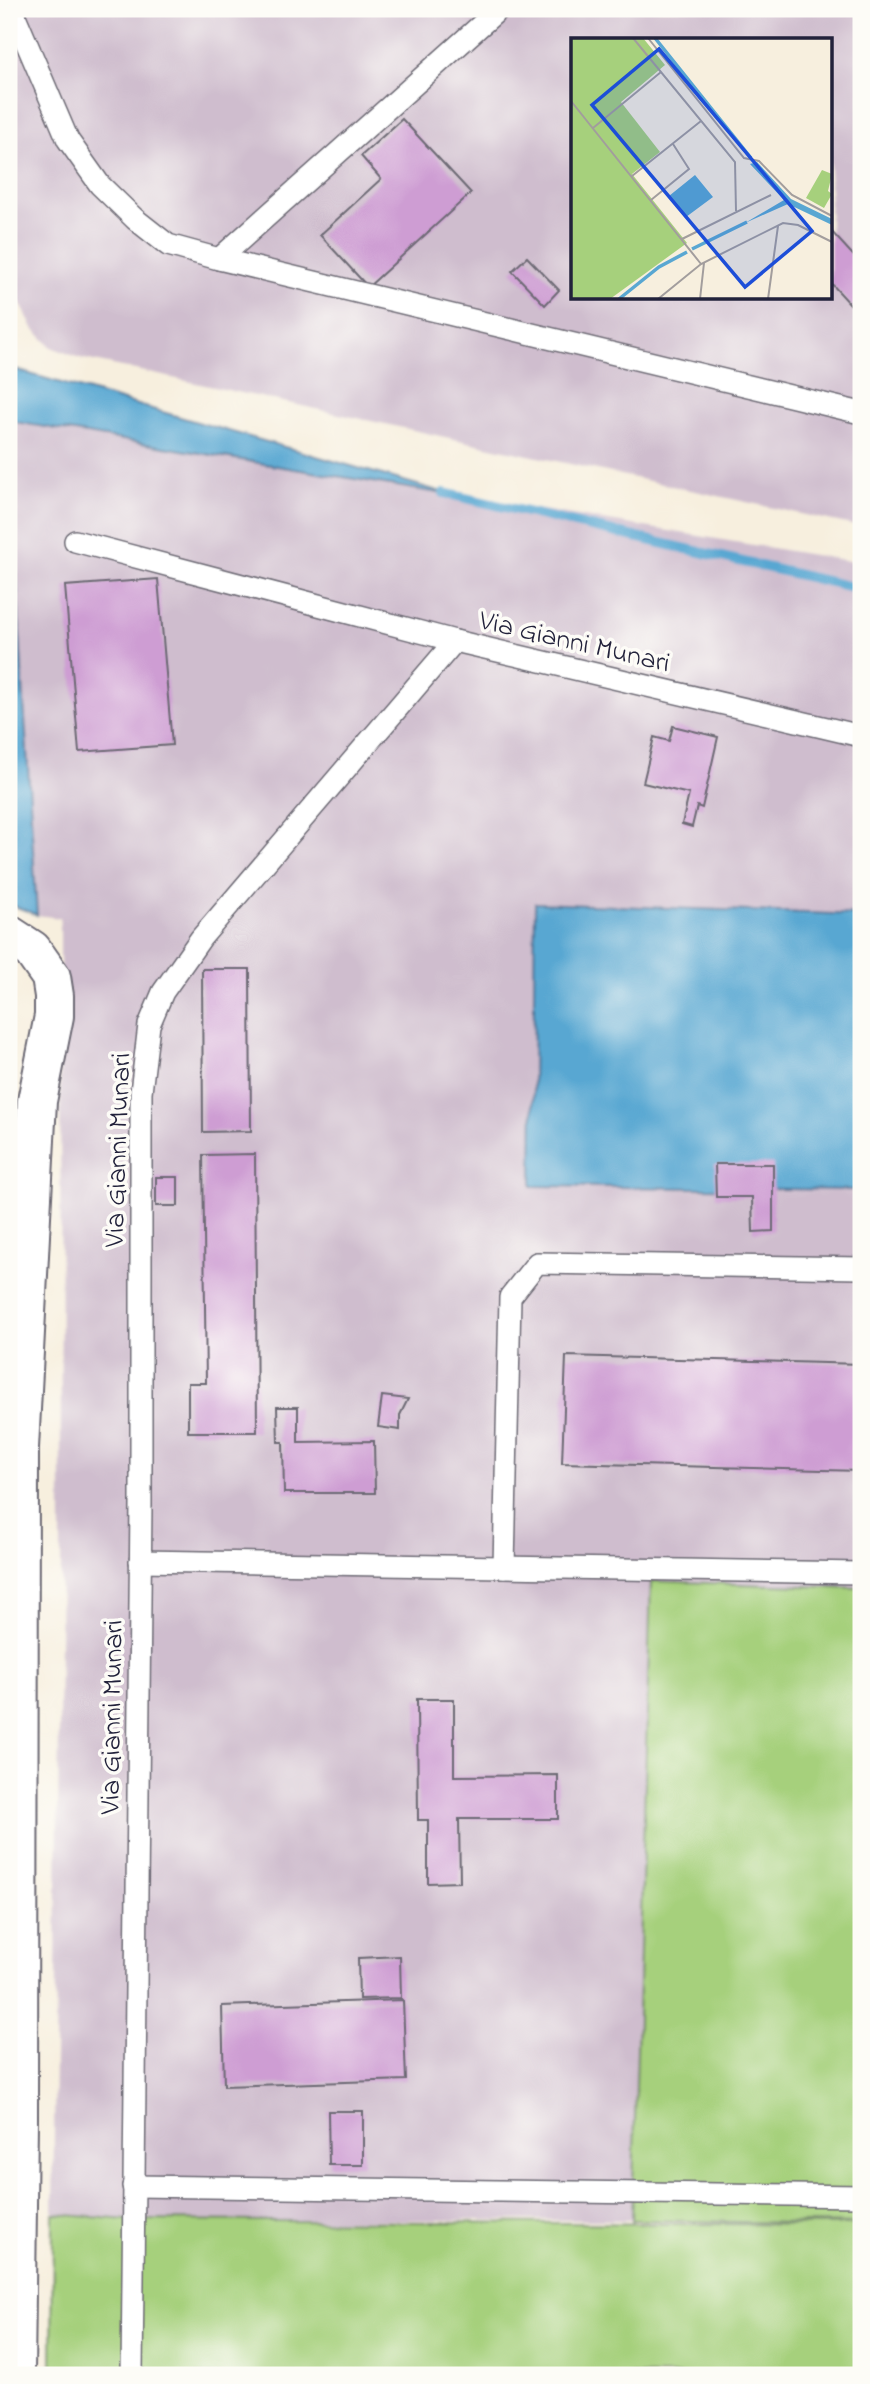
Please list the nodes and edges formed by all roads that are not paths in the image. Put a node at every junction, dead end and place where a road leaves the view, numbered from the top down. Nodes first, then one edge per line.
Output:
1 (12, 9) edge
2 (499, 9) edge
3 (219, 259) junction
4 (861, 412) edge
5 (75, 541) dead end
6 (455, 641) junction
7 (861, 736) edge
8 (20, 943) edge
9 (861, 1268) edge
10 (140, 1561) junction
11 (504, 1567) junction
12 (861, 1573) edge
13 (133, 2186) junction
14 (861, 2196) edge
15 (15, 2375) edge
16 (132, 2375) edge

1 - 3 lane
2 - 3 lane
3 - 4 lane
5 - 6 lane
6 - 7 lane, Via Gianni Munari
6 - 10 lane, Via Gianni Munari
8 - 15 street
9 - 11 lane
10 - 11 lane
10 - 13 lane, Via Gianni Munari
11 - 12 lane
13 - 14 lane
13 - 16 lane, Via Gianni Munari

